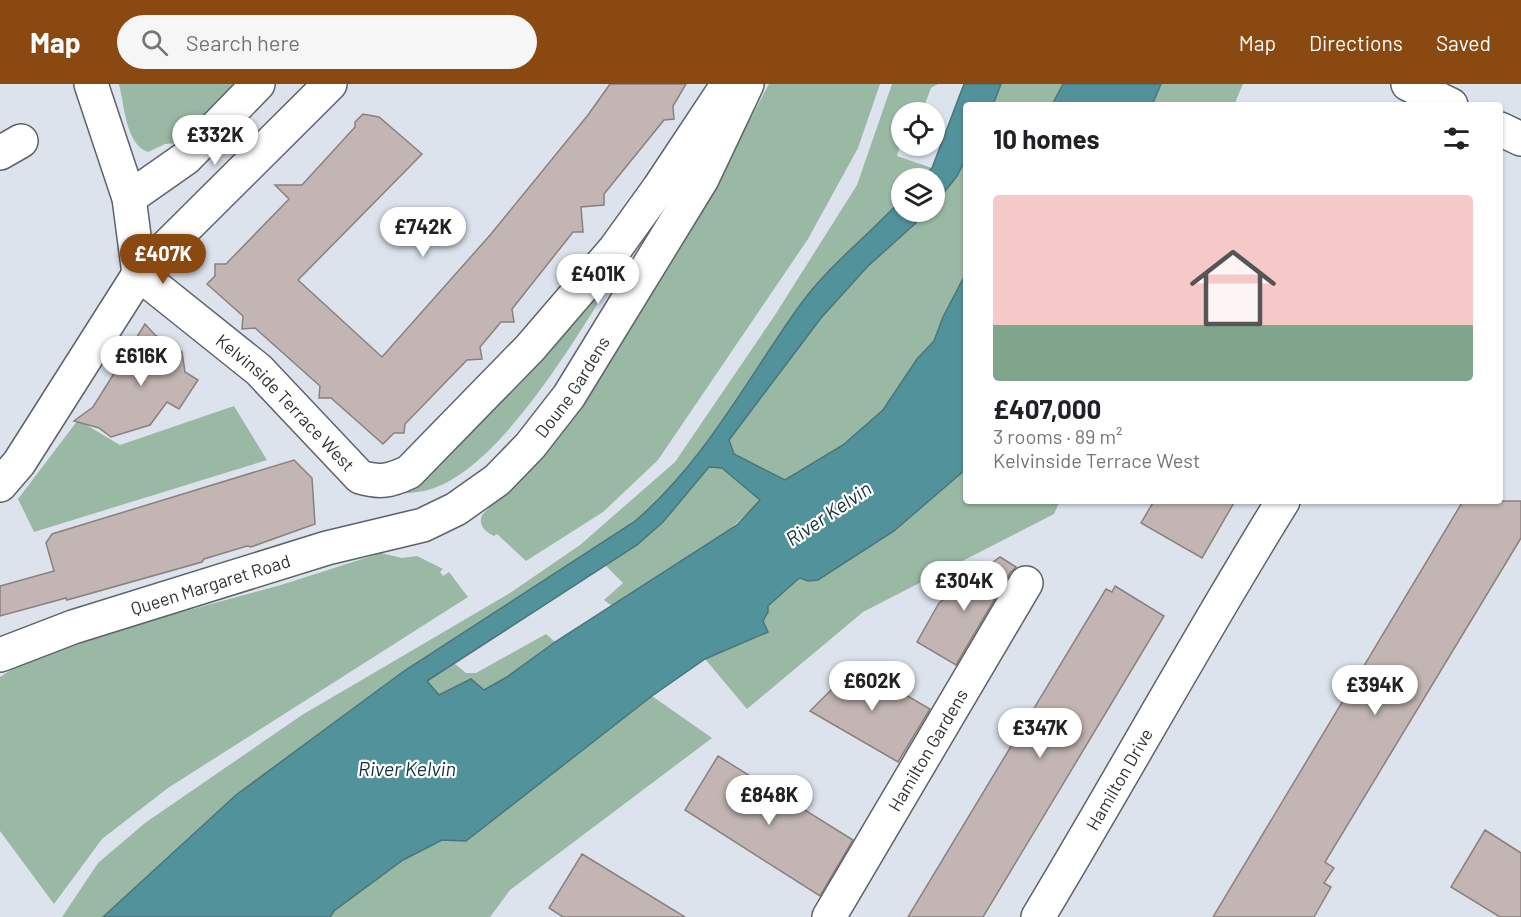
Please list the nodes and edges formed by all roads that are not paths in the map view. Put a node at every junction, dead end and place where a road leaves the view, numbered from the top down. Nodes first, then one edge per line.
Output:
1 (91, 84) edge
2 (258, 84) edge
3 (330, 84) edge
4 (728, 84) edge
5 (747, 84) edge
6 (1408, 84) edge
7 (1445, 102) edge
8 (129, 198) junction
9 (139, 274) junction
10 (0, 485) edge
11 (1281, 504) edge
12 (423, 525) joint
13 (1026, 583) dead end
14 (0, 655) edge
15 (830, 917) edge
16 (1038, 917) edge

1 - 8 street
2 - 8 street
3 - 9 street
4 - 9 street, Kelvinside Terrace West
5 - 12 street, Doune Gardens
6 - 7 street
8 - 9 street
9 - 10 street
11 - 16 street, Hamilton Drive
12 - 14 street, Queen Margaret Road
13 - 15 street, Hamilton Gardens

